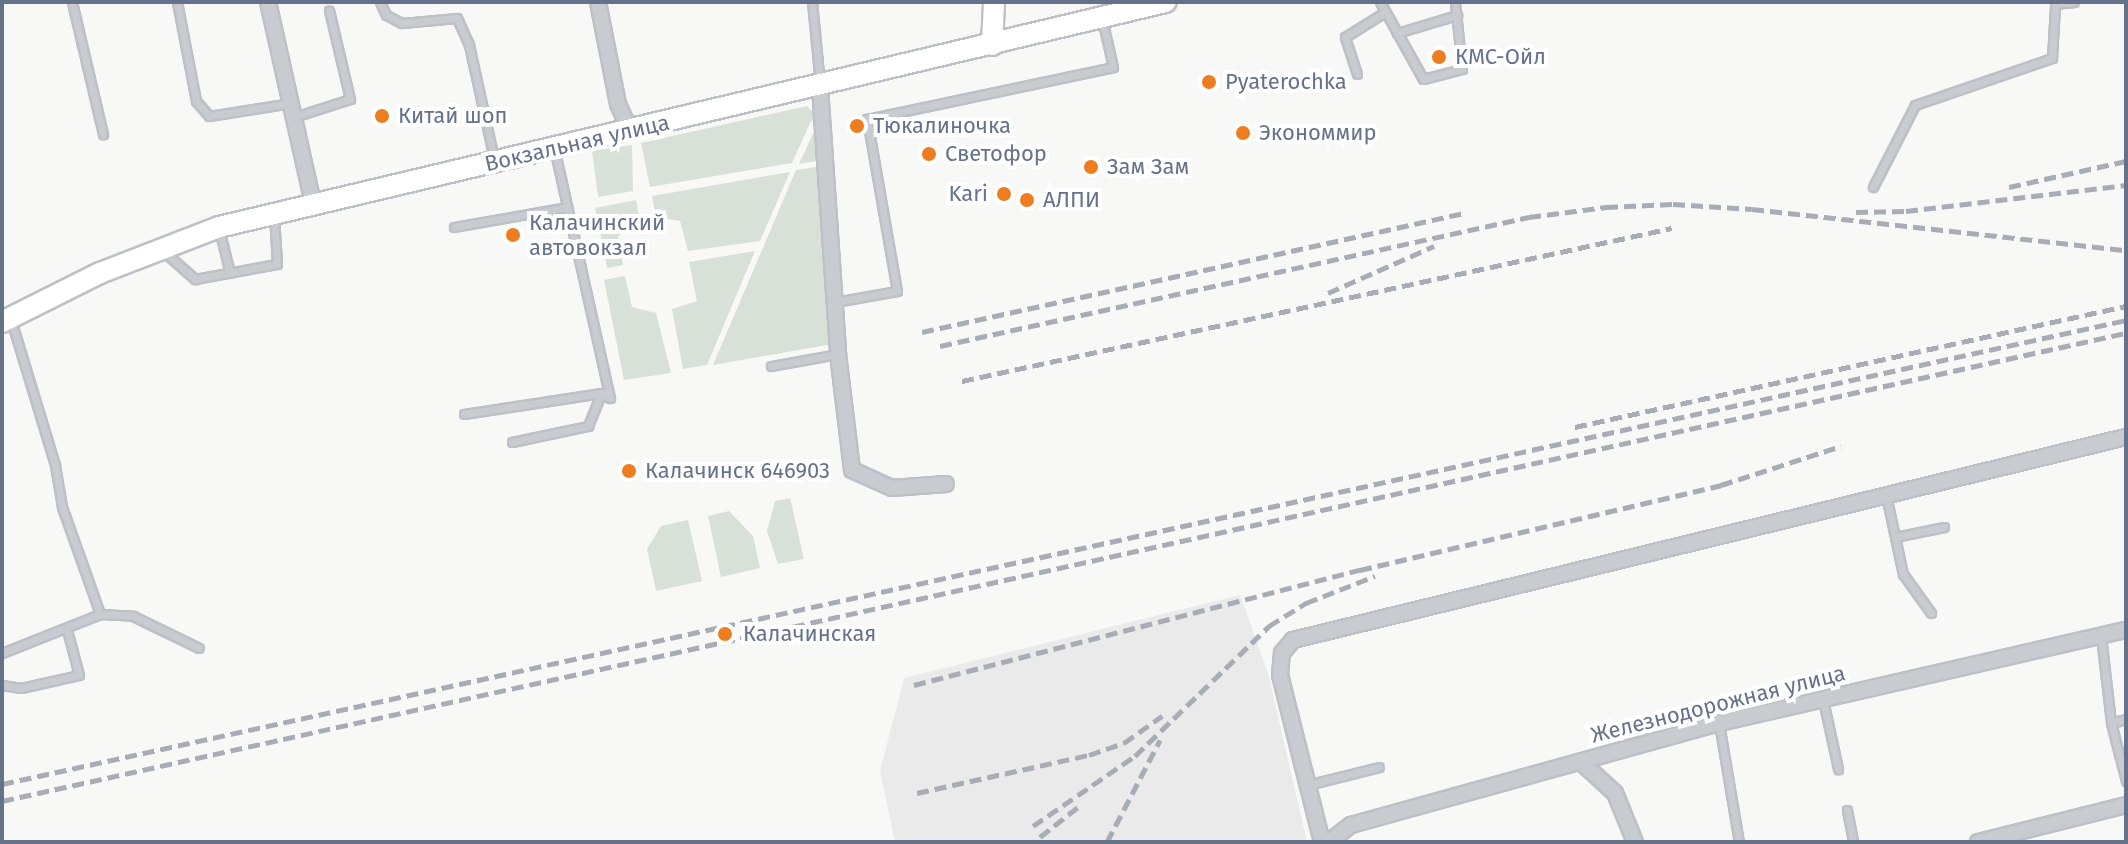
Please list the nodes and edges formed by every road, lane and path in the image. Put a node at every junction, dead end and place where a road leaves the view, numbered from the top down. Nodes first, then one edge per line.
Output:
1 (72, 2) edge
2 (177, 2) edge
3 (268, 2) edge
4 (380, 2) edge
5 (598, 2) edge
6 (812, 2) edge
7 (994, 2) edge
8 (1166, 2) edge
9 (1380, 2) edge
10 (1455, 2) edge
11 (2074, 2) edge
12 (2055, 4) edge
13 (329, 10) dead end
14 (1385, 12) junction
15 (1457, 15) junction
16 (1102, 17) junction
17 (1397, 33) junction
18 (992, 45) junction
19 (1357, 74) dead end
20 (820, 87) junction
21 (293, 110) junction
22 (630, 131) junction
23 (103, 134) dead end
24 (555, 148) junction
25 (495, 162) junction
26 (1873, 187) dead end
27 (313, 203) junction
28 (567, 207) junction
29 (274, 213) junction
30 (219, 227) junction
31 (454, 227) dead end
32 (159, 247) junction
33 (230, 273) junction
34 (835, 302) junction
35 (6, 320) edge
36 (838, 354) junction
37 (771, 366) dead end
38 (601, 393) junction
39 (464, 414) dead end
40 (2126, 437) edge
41 (512, 442) dead end
42 (946, 484) dead end
43 (1886, 495) junction
44 (1944, 527) dead end
45 (1895, 537) junction
46 (1931, 613) dead end
47 (100, 614) junction
48 (67, 630) junction
49 (2126, 630) edge
50 (2101, 636) junction
51 (199, 648) dead end
52 (2, 653) edge
53 (2, 685) edge
54 (1823, 700) junction
55 (2126, 719) edge
56 (1719, 723) junction
57 (2111, 723) junction
58 (1581, 762) junction
59 (1379, 767) dead end
60 (1838, 769) dead end
61 (2126, 781) edge
62 (1307, 785) junction
63 (2126, 805) edge
64 (1847, 810) dead end
65 (1322, 842) edge
66 (1329, 842) edge
67 (1635, 842) edge
68 (1739, 842) edge
69 (1853, 842) edge
70 (1978, 842) edge

1 - 23 lane
2 - 21 lane
3 - 21 street
4 - 25 lane
5 - 22 street
6 - 20 lane
7 - 18 main road
8 - 16 main road, Вокзальная улица
9 - 14 lane
10 - 15 lane
11 - 12 lane
12 - 26 lane
13 - 21 lane
14 - 17 lane
14 - 19 lane
15 - 17 lane
15 - 17 lane
16 - 18 main road, Вокзальная улица
16 - 34 lane
18 - 20 main road, Вокзальная улица
20 - 22 main road, Вокзальная улица
20 - 34 street
21 - 27 street
22 - 24 main road, Вокзальная улица
24 - 25 main road, Вокзальная улица
24 - 28 lane
25 - 27 main road, Вокзальная улица
27 - 29 main road, Вокзальная улица
28 - 31 lane
28 - 38 lane
29 - 30 main road, Вокзальная улица
29 - 33 lane
30 - 32 main road, Вокзальная улица
30 - 33 lane
32 - 33 lane
32 - 35 main road, Вокзальная улица
34 - 36 street
35 - 47 lane
36 - 37 lane
36 - 42 street
38 - 39 lane
38 - 41 lane
40 - 43 street
43 - 45 lane
43 - 62 street
44 - 45 lane
45 - 46 lane
47 - 48 lane
47 - 51 lane
48 - 52 lane
48 - 53 lane
49 - 50 street, Железнодорожная улица
50 - 54 street, Железнодорожная улица
50 - 57 lane
54 - 56 street, Железнодорожная улица
54 - 60 lane
55 - 57 lane
56 - 58 street, Железнодорожная улица
56 - 68 lane
57 - 61 lane
58 - 66 street, Железнодорожная улица
58 - 67 street
59 - 62 lane
62 - 65 street
63 - 70 street
64 - 69 lane

